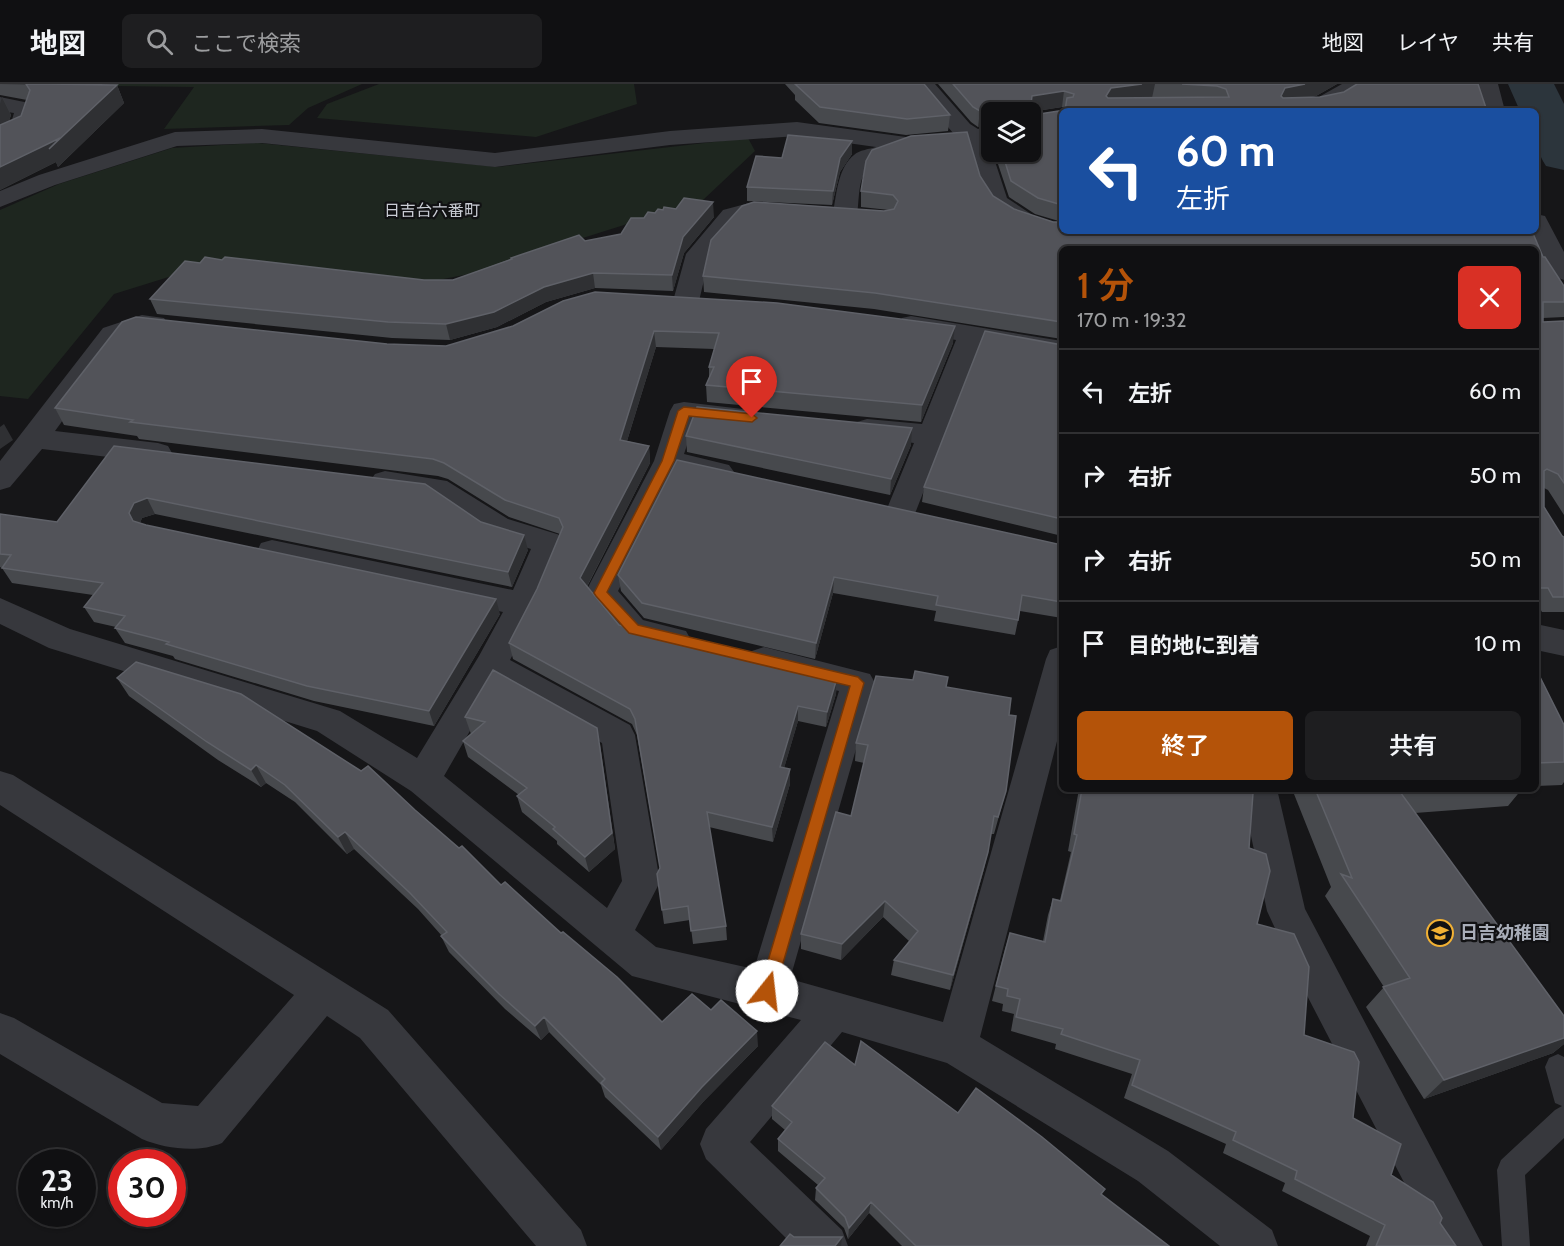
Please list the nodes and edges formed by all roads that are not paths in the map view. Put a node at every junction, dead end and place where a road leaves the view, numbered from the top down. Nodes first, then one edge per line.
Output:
1 (923, 84) edge
2 (1486, 84) edge
3 (1349, 96) edge
4 (0, 104) edge
5 (1310, 108) edge
6 (1493, 108) edge
7 (981, 134) edge
8 (981, 135) edge
9 (0, 137) edge
10 (906, 144) junction
11 (989, 162) edge
12 (0, 200) edge
13 (1539, 228) edge
14 (1059, 229) edge
15 (1564, 272) edge
16 (686, 302) edge
17 (885, 321) edge
18 (178, 327) edge
19 (972, 334) junction
20 (1059, 349) edge
21 (767, 419) edge
22 (837, 426) edge
23 (932, 435) junction
24 (35, 438) junction
25 (189, 457) edge
26 (668, 461) junction
27 (354, 477) edge
28 (749, 478) edge
29 (0, 480) edge
30 (935, 519) edge
31 (247, 546) edge
32 (523, 604) junction
33 (0, 610) edge
34 (1539, 638) edge
35 (1564, 643) edge
36 (701, 646) edge
37 (734, 654) edge
38 (491, 665) junction
39 (1059, 671) edge
40 (423, 780) junction
41 (0, 786) edge
42 (1260, 792) edge
43 (612, 936) junction
44 (767, 991) junction
45 (323, 992) junction
46 (834, 1011) junction
47 (0, 1032) edge
48 (957, 1046) junction
49 (1558, 1067) edge
50 (1564, 1094) edge
51 (1564, 1119) edge
52 (565, 1246) edge
53 (826, 1246) edge
54 (1256, 1246) edge
55 (1461, 1246) edge
56 (1516, 1246) edge

1 - 7 street
2 - 6 street
3 - 5 street
4 - 9 street
8 - 10 street
10 - 12 street
10 - 16 street
11 - 14 street
13 - 15 street
17 - 19 street
18 - 24 street
19 - 20 street
19 - 23 street
21 - 26 street
22 - 23 street
23 - 30 street
24 - 25 street
24 - 29 street
26 - 28 street
26 - 36 street
27 - 32 street
31 - 32 street
32 - 38 street
33 - 40 street
34 - 35 street
37 - 44 street
38 - 40 street
38 - 43 street
39 - 48 street
40 - 43 street
41 - 45 street
42 - 55 street
43 - 44 street
44 - 46 street
45 - 47 street
45 - 52 street
46 - 48 street
46 - 53 street
48 - 54 street
49 - 50 lane
51 - 56 lane

